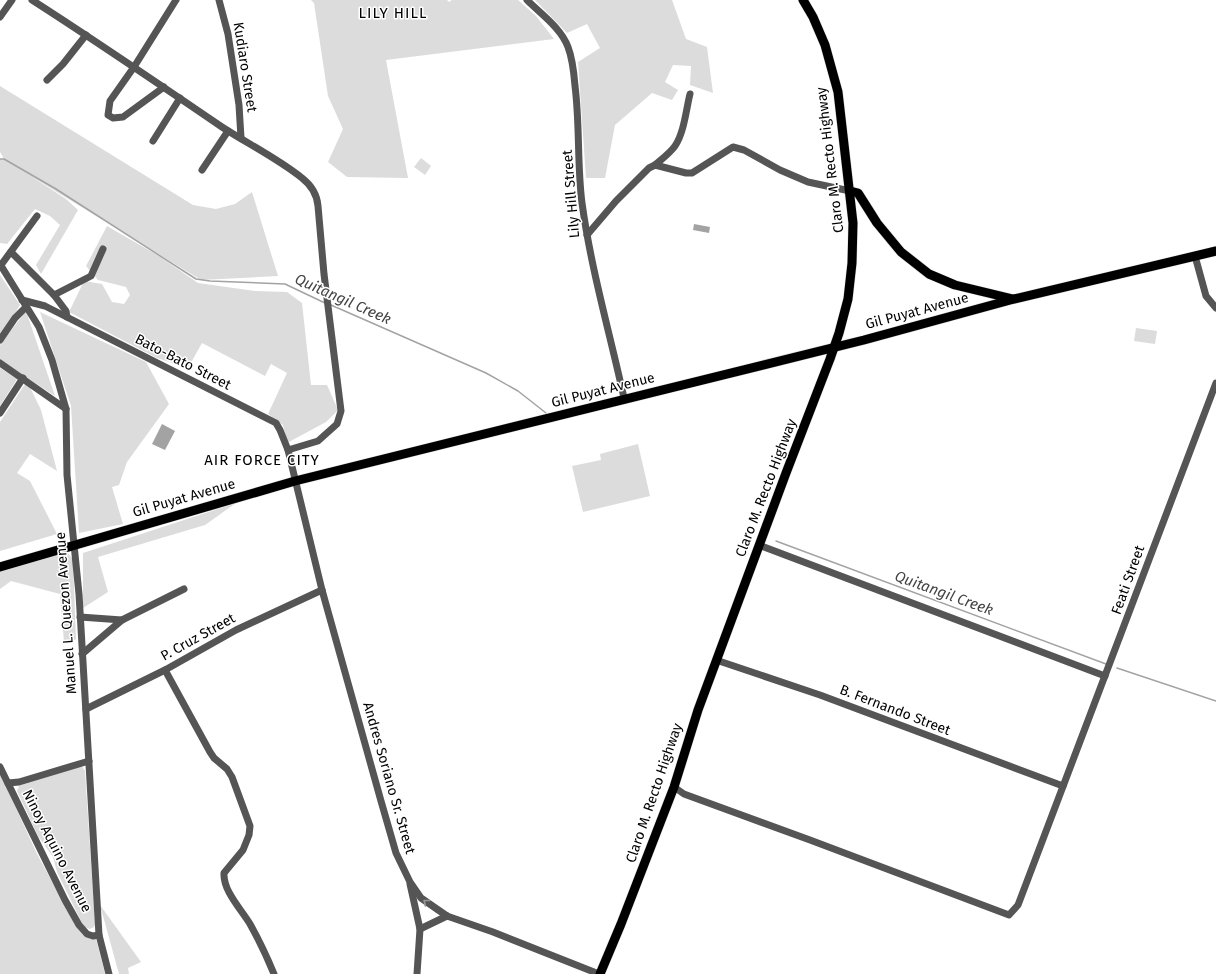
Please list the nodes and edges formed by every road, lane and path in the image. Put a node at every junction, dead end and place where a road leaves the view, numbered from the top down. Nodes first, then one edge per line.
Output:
1 (12, 0) edge
2 (32, 0) edge
3 (176, 0) edge
4 (220, 0) edge
5 (526, 0) edge
6 (805, 1) edge
7 (0, 18) edge
8 (86, 35) junction
9 (134, 67) junction
10 (47, 80) dead end
11 (164, 87) junction
12 (690, 94) dead end
13 (180, 98) junction
14 (228, 131) junction
15 (241, 138) junction
16 (153, 140) dead end
17 (655, 165) junction
18 (202, 170) dead end
19 (850, 191) junction
20 (37, 216) dead end
21 (587, 235) junction
22 (104, 248) dead end
23 (1216, 251) edge
24 (11, 252) junction
25 (1195, 256) junction
26 (0, 265) edge
27 (54, 295) junction
28 (1014, 299) junction
29 (22, 300) junction
30 (26, 307) junction
31 (1216, 308) edge
32 (67, 317) junction
33 (0, 340) edge
34 (834, 346) junction
35 (0, 363) edge
36 (23, 378) junction
37 (1216, 383) edge
38 (624, 398) junction
39 (66, 409) junction
40 (0, 413) edge
41 (288, 450) junction
42 (295, 481) junction
43 (74, 545) junction
44 (759, 545) junction
45 (0, 567) edge
46 (184, 588) dead end
47 (322, 590) junction
48 (80, 617) junction
49 (122, 620) junction
50 (82, 654) junction
51 (716, 660) junction
52 (166, 670) junction
53 (1105, 676) junction
54 (86, 709) junction
55 (89, 761) junction
56 (0, 767) edge
57 (8, 783) junction
58 (1063, 786) junction
59 (674, 787) junction
60 (410, 882) junction
61 (447, 916) junction
62 (420, 929) junction
63 (99, 935) junction
64 (109, 974) edge
65 (274, 974) edge
66 (417, 974) edge
67 (599, 974) edge

1 - 7 street
2 - 8 street
3 - 9 street
4 - 15 street, Kudiaro Street
5 - 21 street, Lily Hill Street
6 - 19 main road, Claro M. Recto Highway
8 - 9 street
8 - 10 street
9 - 11 street
9 - 11 street
11 - 13 street
12 - 17 street
13 - 14 street
13 - 16 street
14 - 15 street
14 - 18 street
15 - 41 street
17 - 19 street
17 - 21 street
19 - 28 main road
19 - 34 main road, Claro M. Recto Highway
20 - 24 street
21 - 38 street, Lily Hill Street
22 - 27 street
23 - 25 main road, Gil Puyat Avenue
24 - 26 street
24 - 27 street
25 - 28 main road, Gil Puyat Avenue
25 - 31 street
26 - 29 street, Manuel L. Quezon Avenue
27 - 32 street
28 - 34 main road, Gil Puyat Avenue
29 - 30 street, Manuel L. Quezon Avenue
29 - 32 street, Bato-Bato Street
30 - 33 street
30 - 39 street, Manuel L. Quezon Avenue
32 - 41 street, Bato-Bato Street
34 - 38 main road, Gil Puyat Avenue
34 - 44 main road, Claro M. Recto Highway
35 - 36 street
36 - 39 street
36 - 40 street
37 - 53 street, Feati Street
38 - 42 main road, Gil Puyat Avenue
39 - 43 street, Manuel L. Quezon Avenue
41 - 42 street, Bato-Bato Street
42 - 43 main road, Gil Puyat Avenue
42 - 47 street, Andres Soriano Sr. Street
43 - 45 main road, Gil Puyat Avenue
43 - 48 street, Manuel L. Quezon Avenue
44 - 51 main road, Claro M. Recto Highway
44 - 53 street
46 - 49 street
47 - 52 street, P. Cruz Street
47 - 60 street, Andres Soriano Sr. Street
48 - 49 street
48 - 50 street, Manuel L. Quezon Avenue
49 - 50 street
50 - 54 street, Manuel L. Quezon Avenue
51 - 58 street, B. Fernando Street
51 - 59 main road, Claro M. Recto Highway
52 - 54 street, P. Cruz Street
52 - 65 street
53 - 58 street, Feati Street
54 - 55 street, Manuel L. Quezon Avenue
55 - 57 street
55 - 63 street, Manuel L. Quezon Avenue
56 - 57 street, Ninoy Aquino Avenue
57 - 63 street, Ninoy Aquino Avenue
58 - 59 street, Feati Street
59 - 67 main road, Claro M. Recto Highway
61 -> 60 street, Andres Soriano Sr. Street
60 - 62 street
61 - 62 street
61 - 67 street, Andres Soriano Sr. Street
62 - 66 street
63 - 64 street, Manuel L. Quezon Avenue

